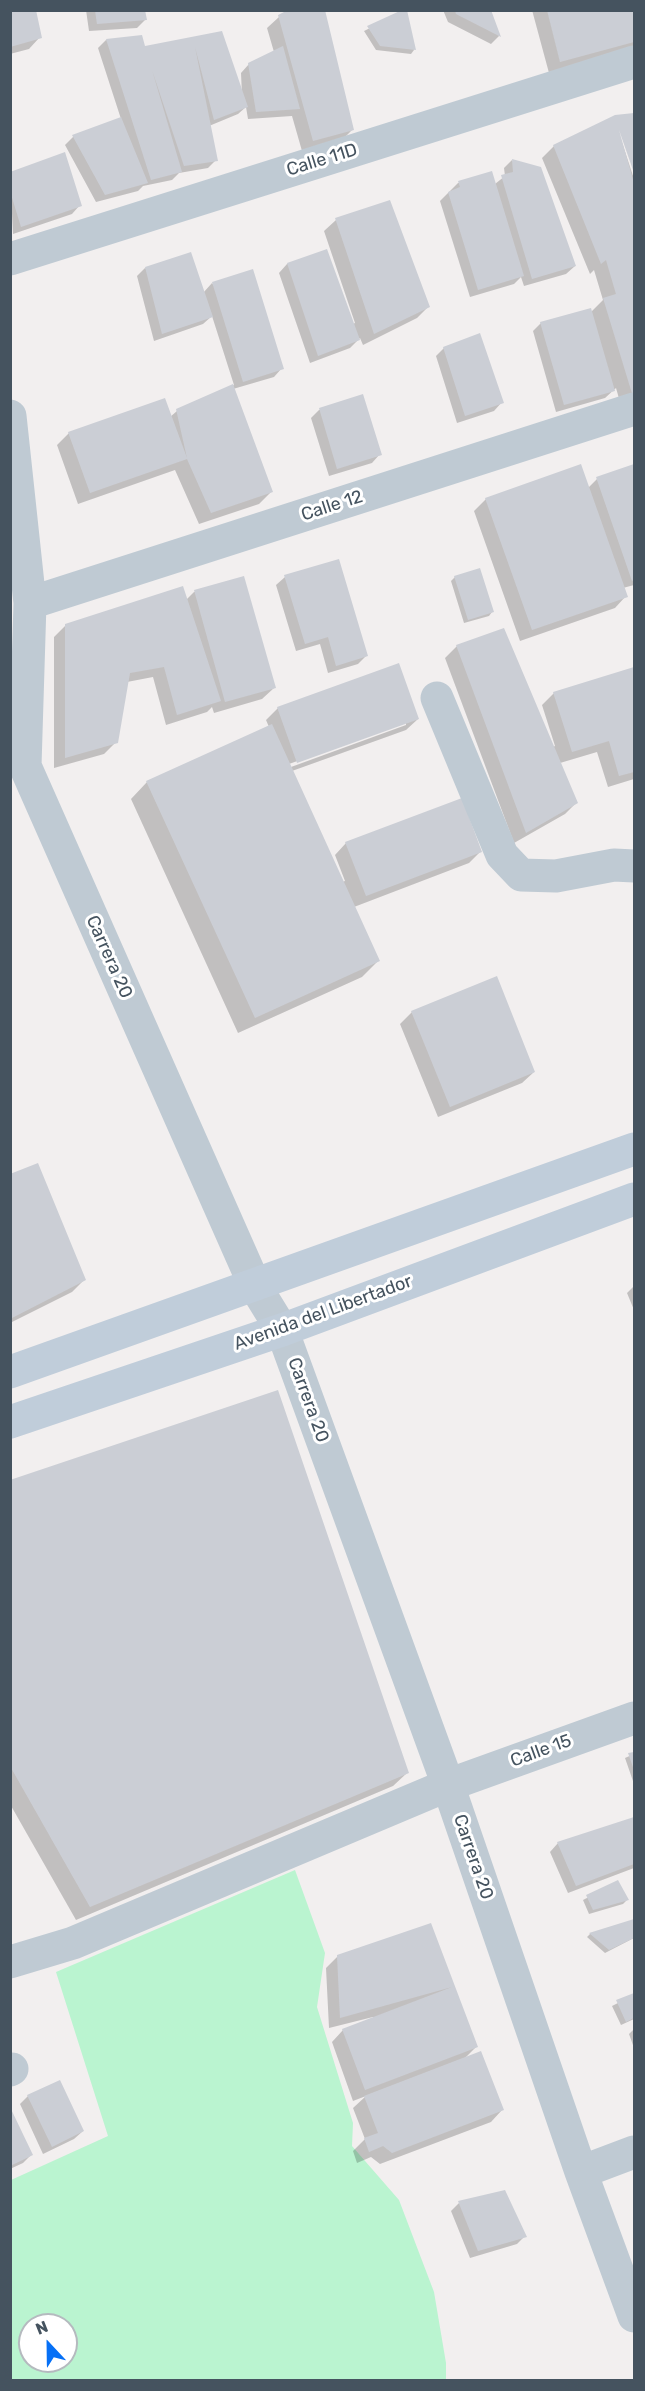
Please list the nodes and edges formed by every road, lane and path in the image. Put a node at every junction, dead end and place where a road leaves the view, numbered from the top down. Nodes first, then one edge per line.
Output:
1 (634, 62) edge
2 (10, 259) edge
3 (634, 409) edge
4 (11, 419) edge
5 (30, 603) junction
6 (437, 698) dead end
7 (18, 770) edge
8 (634, 866) edge
9 (634, 1149) edge
10 (634, 1199) edge
11 (255, 1286) junction
12 (282, 1330) junction
13 (10, 1372) edge
14 (10, 1422) edge
15 (634, 1718) edge
16 (448, 1785) junction
17 (10, 1962) edge
18 (634, 2152) edge
19 (581, 2172) junction
20 (634, 2316) edge

1 - 2 street, Calle 11D
3 - 5 street, Calle 12
4 - 5 street, Carrera 20
5 - 7 street, Carrera 20
6 - 8 street
7 - 11 street, Carrera 20
9 - 11 main road
10 - 12 main road, Avenida del Libertador
11 - 12 street, Carrera 20
11 - 13 main road
12 - 14 main road, Avenida del Libertador
12 - 16 street, Carrera 20
15 - 16 street, Calle 15
16 - 17 street, Calle 15
16 - 19 street, Carrera 20
18 - 19 street
19 - 20 street, Carrera 20

